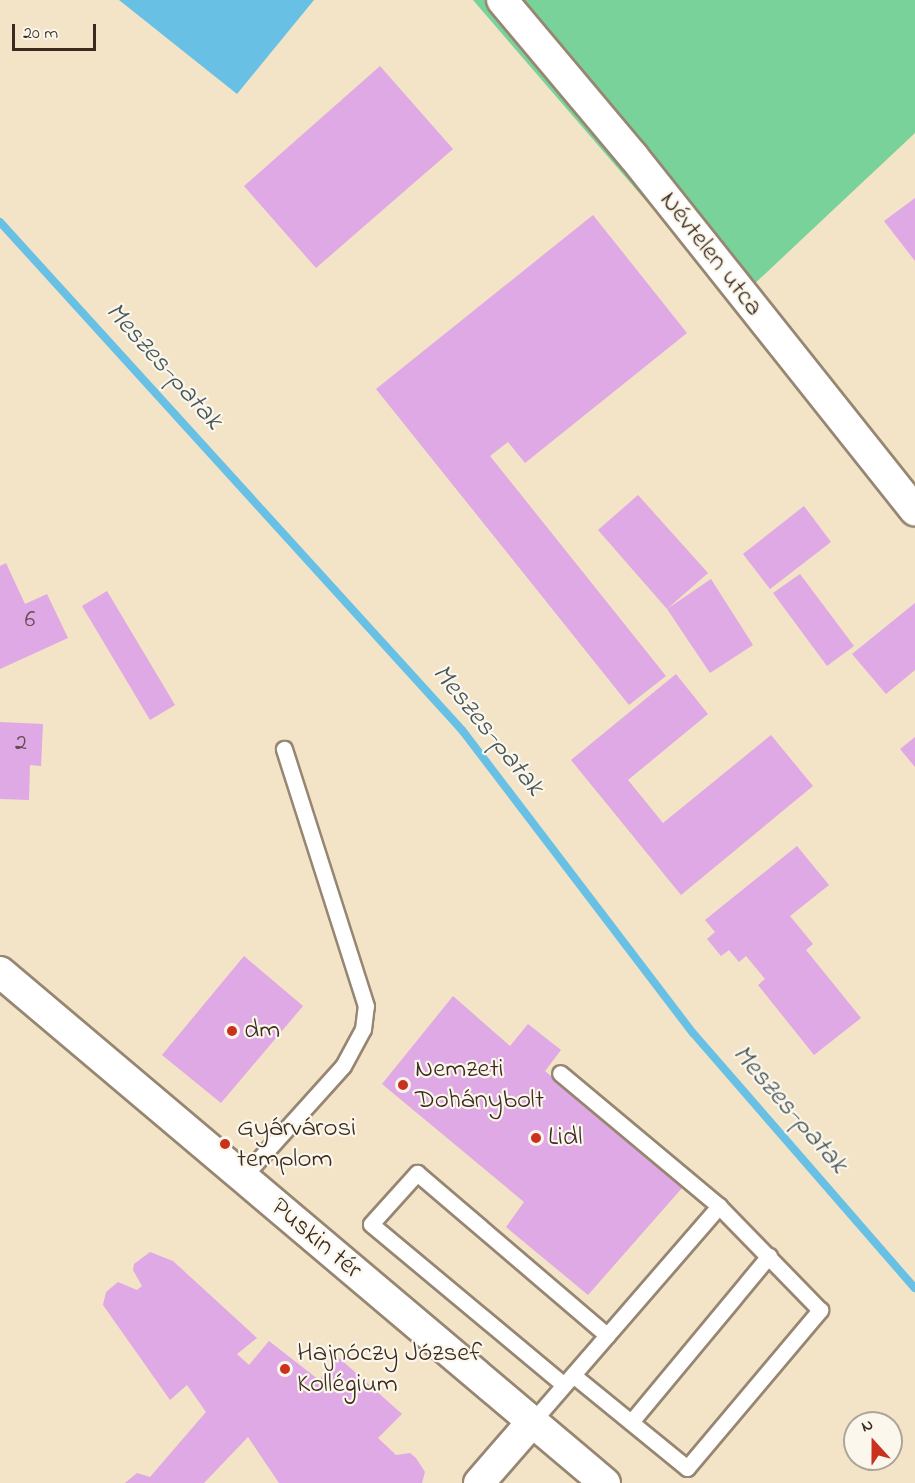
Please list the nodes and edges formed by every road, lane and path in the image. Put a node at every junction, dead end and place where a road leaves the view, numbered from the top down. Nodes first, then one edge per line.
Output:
1 (502, 0) edge
2 (915, 511) edge
3 (284, 748) dead end
4 (0, 972) edge
5 (560, 1073) dead end
6 (243, 1177) junction
7 (719, 1206) junction
8 (769, 1256) junction
9 (607, 1335) junction
10 (568, 1380) junction
11 (532, 1422) junction
12 (632, 1422) junction
13 (479, 1483) edge
14 (605, 1483) edge

1 - 2 street, Névtelen utca
3 - 6 lane
4 - 6 street, Puskin tér
5 - 7 lane
6 - 11 street, Puskin tér
7 - 8 lane
7 - 9 lane
8 - 12 lane
8 - 12 lane
9 - 10 lane
9 - 10 lane
10 - 11 lane
10 - 12 lane
11 - 13 street
11 - 14 street, Puskin tér

